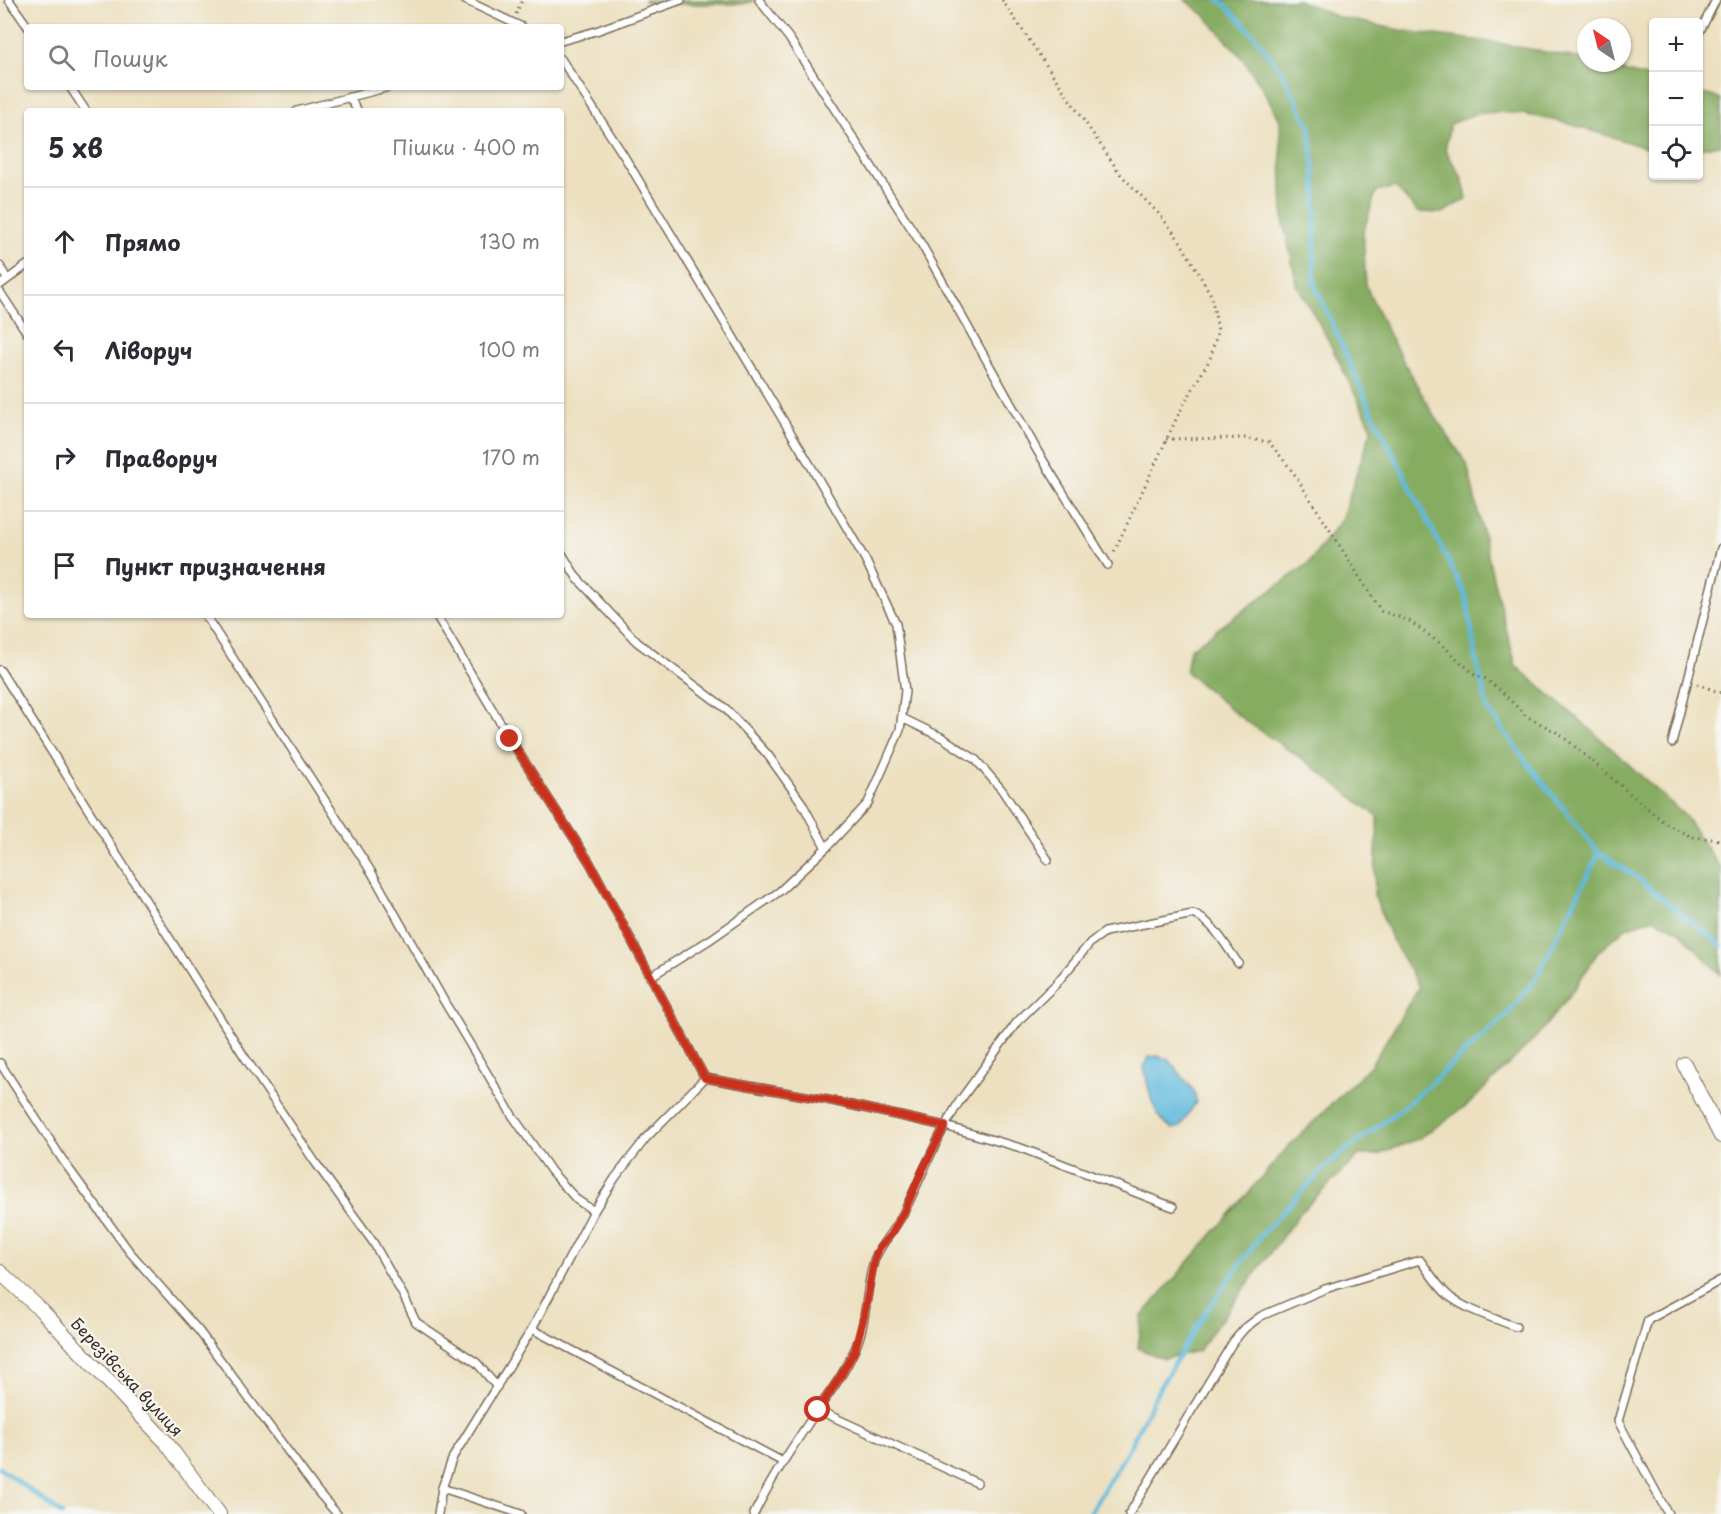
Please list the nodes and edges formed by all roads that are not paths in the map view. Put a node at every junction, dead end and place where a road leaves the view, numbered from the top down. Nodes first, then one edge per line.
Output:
1 (9, 0) edge
2 (465, 0) edge
3 (681, 0) edge
4 (759, 0) edge
5 (1716, 0) edge
6 (26, 24) edge
7 (516, 24) edge
8 (1703, 25) edge
9 (564, 40) edge
10 (564, 63) edge
11 (72, 90) edge
12 (377, 90) edge
13 (349, 97) junction
14 (84, 108) edge
15 (308, 108) edge
16 (356, 108) edge
17 (0, 266) edge
18 (24, 267) edge
19 (7, 279) junction
20 (0, 285) edge
21 (0, 292) edge
22 (24, 328) edge
23 (1721, 548) edge
24 (564, 557) edge
25 (1108, 565) road end
26 (207, 618) edge
27 (438, 618) edge
28 (0, 670) edge
29 (902, 718) junction
30 (1672, 743) dead end
31 (826, 849) junction
32 (1048, 860) dead end
33 (1238, 963) dead end
34 (650, 977) junction
35 (0, 1063) edge
36 (1684, 1064) dead end
37 (705, 1078) junction
38 (945, 1126) junction
39 (1721, 1136) edge
40 (1173, 1207) dead end
41 (594, 1211) junction
42 (0, 1272) edge
43 (1721, 1280) edge
44 (1516, 1327) dead end
45 (532, 1329) junction
46 (497, 1388) junction
47 (818, 1410) junction
48 (783, 1462) junction
49 (977, 1483) dead end
50 (442, 1488) junction
51 (219, 1514) edge
52 (337, 1514) edge
53 (438, 1514) edge
54 (521, 1514) edge
55 (754, 1514) edge
56 (1129, 1514) edge
57 (1668, 1514) edge

1 - 6 lane
2 - 7 lane
3 - 9 lane
4 - 25 lane
5 - 8 lane
10 - 29 lane
11 - 14 lane
12 - 13 lane
13 - 15 lane
13 - 16 lane
17 - 19 lane
18 - 19 lane
19 - 20 lane
21 - 22 lane
23 - 30 lane
24 - 31 lane
26 - 41 lane
27 - 34 lane
28 - 46 lane
29 - 31 lane
29 - 32 lane
31 - 34 lane
33 - 38 lane
34 - 37 lane
35 - 52 lane
36 - 39 street
37 - 38 lane
37 - 41 lane
38 - 40 lane
38 - 47 lane
41 - 45 lane
42 - 51 street, Березівська вулиця
43 - 57 lane
44 - 56 lane
45 - 46 lane
45 - 48 lane
46 - 50 lane
47 - 48 lane
47 - 49 lane
48 - 55 lane
50 - 53 lane
50 - 54 lane

